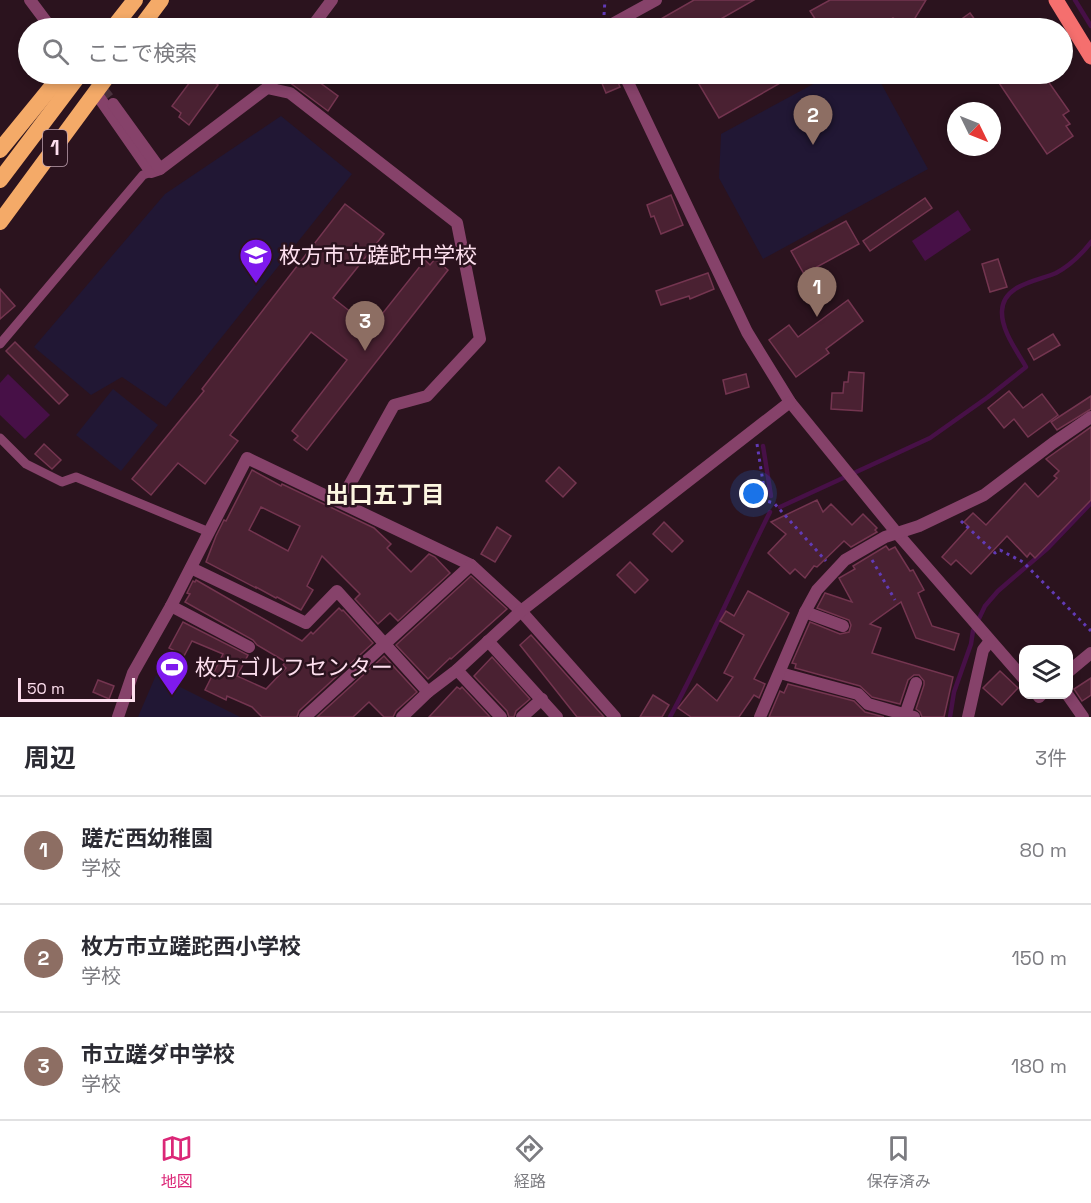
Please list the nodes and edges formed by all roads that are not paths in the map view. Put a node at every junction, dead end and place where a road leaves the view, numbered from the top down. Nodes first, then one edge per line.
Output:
1 (30, 0) edge
2 (37, 0) edge
3 (161, 0) edge
4 (332, 0) edge
5 (656, 0) edge
6 (1056, 0) edge
7 (133, 2) edge
8 (44, 18) edge
9 (49, 18) edge
10 (116, 18) edge
11 (121, 18) edge
12 (148, 18) edge
13 (318, 18) edge
14 (623, 18) edge
15 (1067, 18) edge
16 (1073, 28) edge
17 (1091, 57) edge
18 (54, 84) edge
19 (72, 84) edge
20 (102, 84) edge
21 (270, 84) edge
22 (629, 84) edge
23 (267, 88) junction
24 (96, 93) junction
25 (113, 104) tunnel mouth
26 (0, 150) edge
27 (155, 171) junction
28 (0, 180) edge
29 (0, 222) edge
30 (0, 344) edge
31 (790, 402) junction
32 (1091, 417) edge
33 (0, 438) edge
34 (340, 502) junction
35 (209, 532) junction
36 (896, 532) junction
37 (471, 565) junction
38 (191, 567) junction
39 (171, 606) junction
40 (521, 611) junction
41 (805, 612) junction
42 (843, 626) dead end
43 (488, 641) junction
44 (990, 641) junction
45 (385, 644) junction
46 (249, 647) dead end
47 (1091, 652) edge
48 (1073, 668) edge
49 (457, 670) junction
50 (780, 674) junction
51 (1019, 674) edge
52 (916, 683) dead end
53 (428, 692) junction
54 (542, 699) junction
55 (1070, 699) edge
56 (910, 716) edge
57 (118, 717) edge
58 (305, 717) edge
59 (402, 717) edge
60 (501, 717) edge
61 (522, 717) edge
62 (557, 717) edge
63 (615, 717) edge
64 (760, 717) edge
65 (968, 717) edge
66 (1083, 717) edge

1 - 8 street
2 - 9 street
3 - 12 highway
4 - 13 street
5 - 14 street
6 - 15 main road
7 - 10 highway
7 - 11 highway
16 - 17 main road
18 - 26 highway
19 - 28 highway, 1
20 - 24 highway, 1
21 - 23 street
22 - 31 street
23 - 27 street
23 - 34 street
24 - 27 street
24 - 29 highway, 1
25 - 27 street
27 - 30 lane
31 - 36 street
31 - 40 street
32 - 36 street
33 - 35 lane
34 - 35 street
34 - 37 street
35 - 38 street
36 - 41 street
36 - 44 street
37 - 40 street
37 - 45 street
38 - 39 street
38 - 45 street
39 - 46 street
39 - 57 street
40 - 43 street
40 - 63 street
41 - 42 street
41 - 50 street
43 - 49 street
43 - 54 street
44 - 51 street
44 - 65 street
45 - 53 street
45 - 58 street
47 - 48 street
49 - 53 street
49 - 60 street
50 - 56 street
50 - 64 street
52 - 56 street
53 - 59 street
54 - 61 street
54 - 62 street
55 - 66 street

